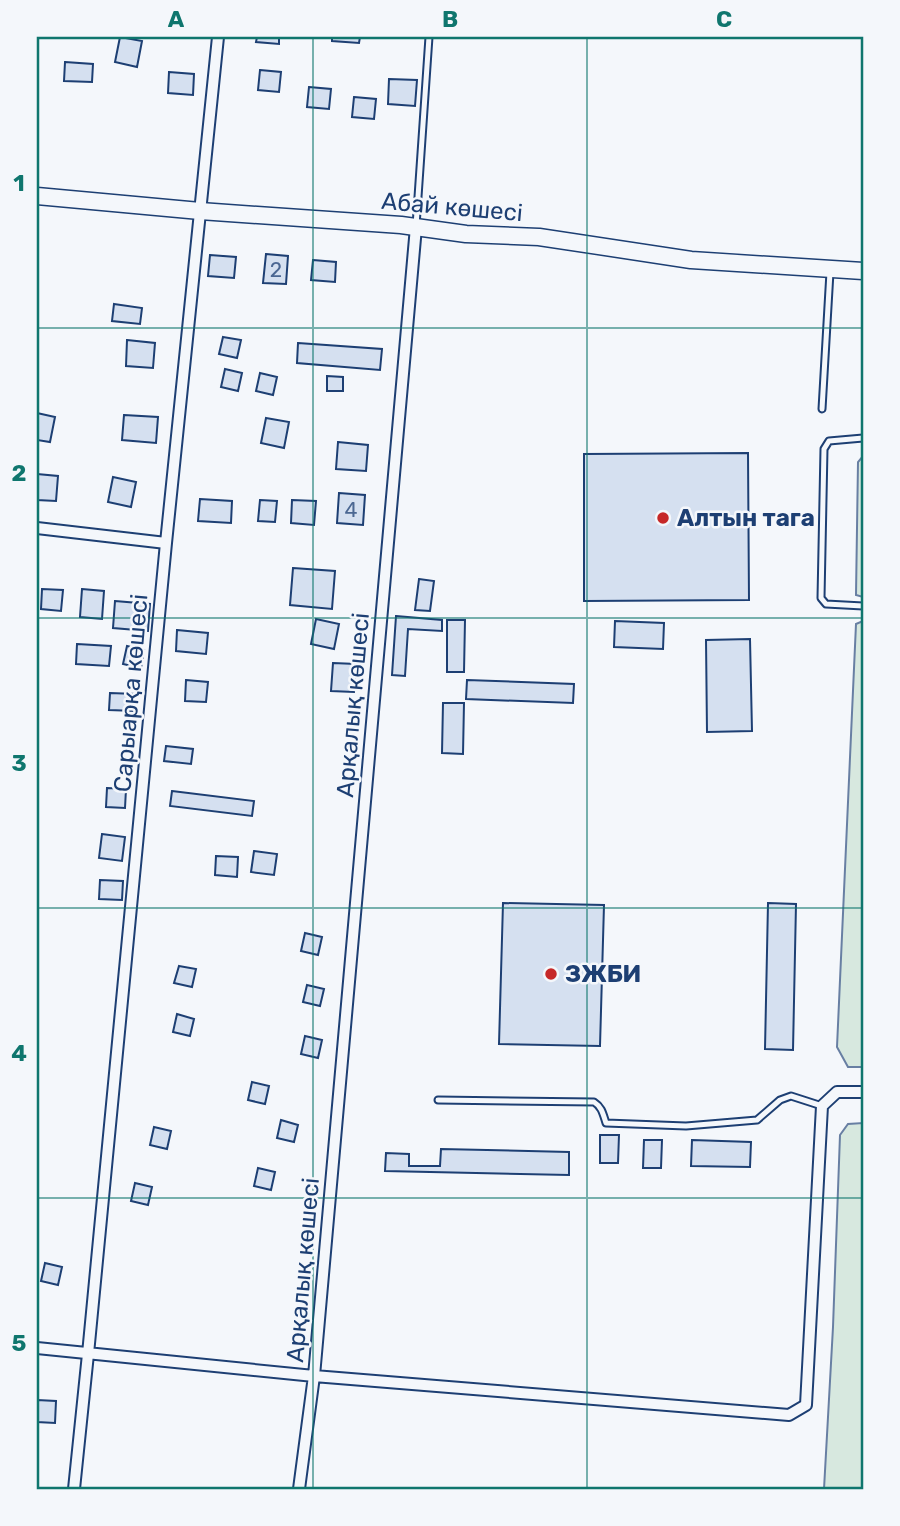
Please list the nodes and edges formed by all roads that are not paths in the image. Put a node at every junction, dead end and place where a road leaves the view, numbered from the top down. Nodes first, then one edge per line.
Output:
1 (218, 37) edge
2 (429, 37) edge
3 (37, 196) edge
4 (201, 211) junction
5 (416, 227) junction
6 (831, 268) junction
7 (863, 271) edge
8 (822, 409) dead end
9 (863, 438) edge
10 (37, 527) edge
11 (166, 543) junction
12 (863, 606) edge
13 (863, 1092) edge
14 (438, 1100) dead end
15 (822, 1106) junction
16 (37, 1348) edge
17 (89, 1354) junction
18 (314, 1377) junction
19 (74, 1489) edge
20 (299, 1489) edge

1 - 4 street, Сарыарқа көшесі
2 - 5 lane, Арқалық көшесі
3 - 4 main road, Абай көшесі
4 - 5 main road, Абай көшесі
4 - 11 street, Сарыарқа көшесі
5 - 6 main road, Абай көшесі
5 - 18 street, Арқалық көшесі
6 - 7 main road, Абай көшесі
6 - 8 lane
9 - 12 lane
10 - 11 street
11 - 17 street, Сарыарқа көшесі
13 - 15 street
14 - 15 lane
15 - 18 street
16 - 17 street
17 - 18 street
17 - 19 street, Сарыарқа көшесі
18 - 20 street, Арқалық көшесі

